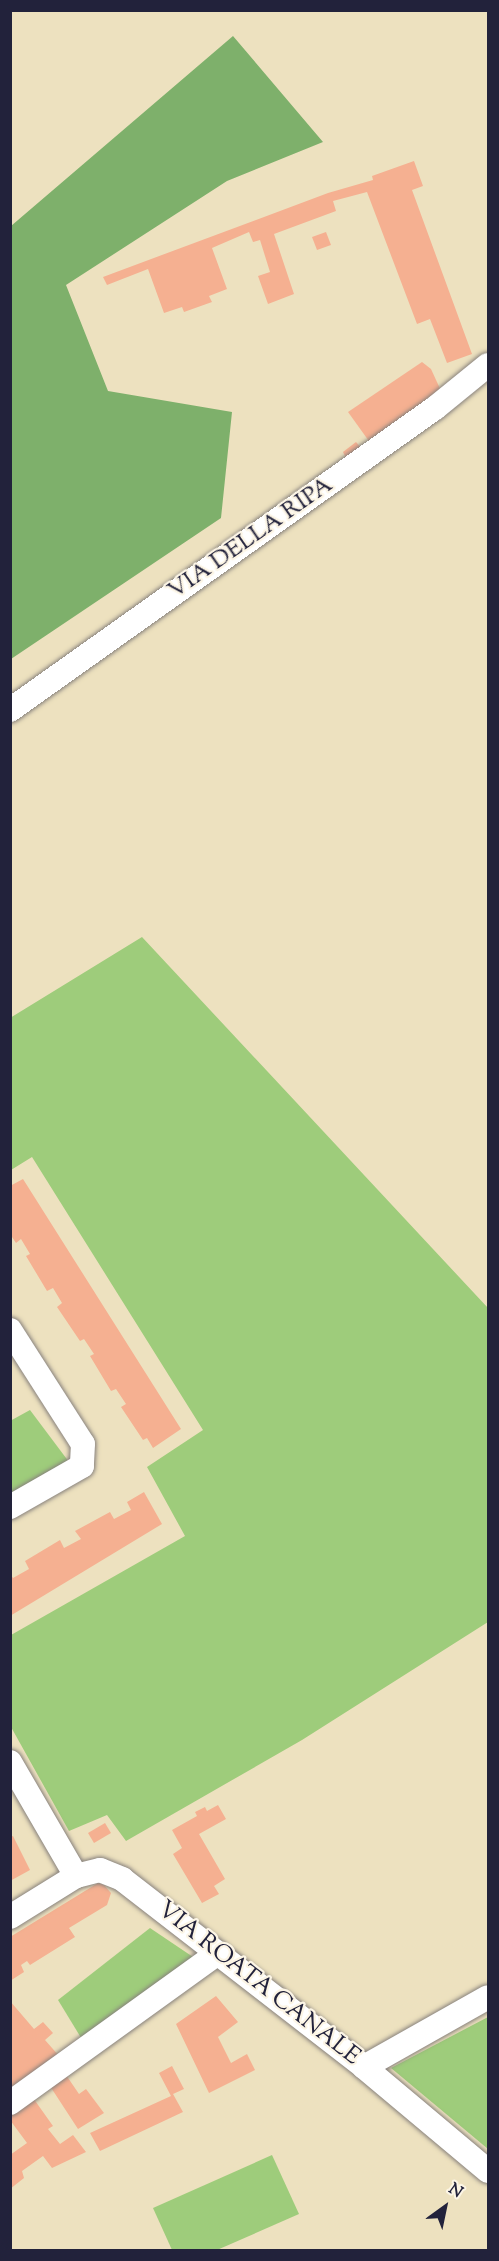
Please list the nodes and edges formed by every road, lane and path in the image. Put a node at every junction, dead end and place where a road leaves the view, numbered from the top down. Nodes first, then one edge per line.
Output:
1 (489, 365) edge
2 (10, 710) edge
3 (10, 1330) edge
4 (10, 1507) edge
5 (10, 1762) edge
6 (76, 1876) junction
7 (10, 1917) edge
8 (218, 1953) junction
9 (489, 1997) edge
10 (364, 2067) junction
11 (10, 2103) edge
12 (489, 2171) edge

1 - 2 street, VIA DELLA RIPA
3 - 4 street
5 - 6 street
6 - 7 street, VIA ROATA CANALE
6 - 8 street, VIA ROATA CANALE
8 - 10 street, VIA ROATA CANALE
8 - 11 street
9 - 10 street
10 - 12 street, VIA ROATA CANALE

